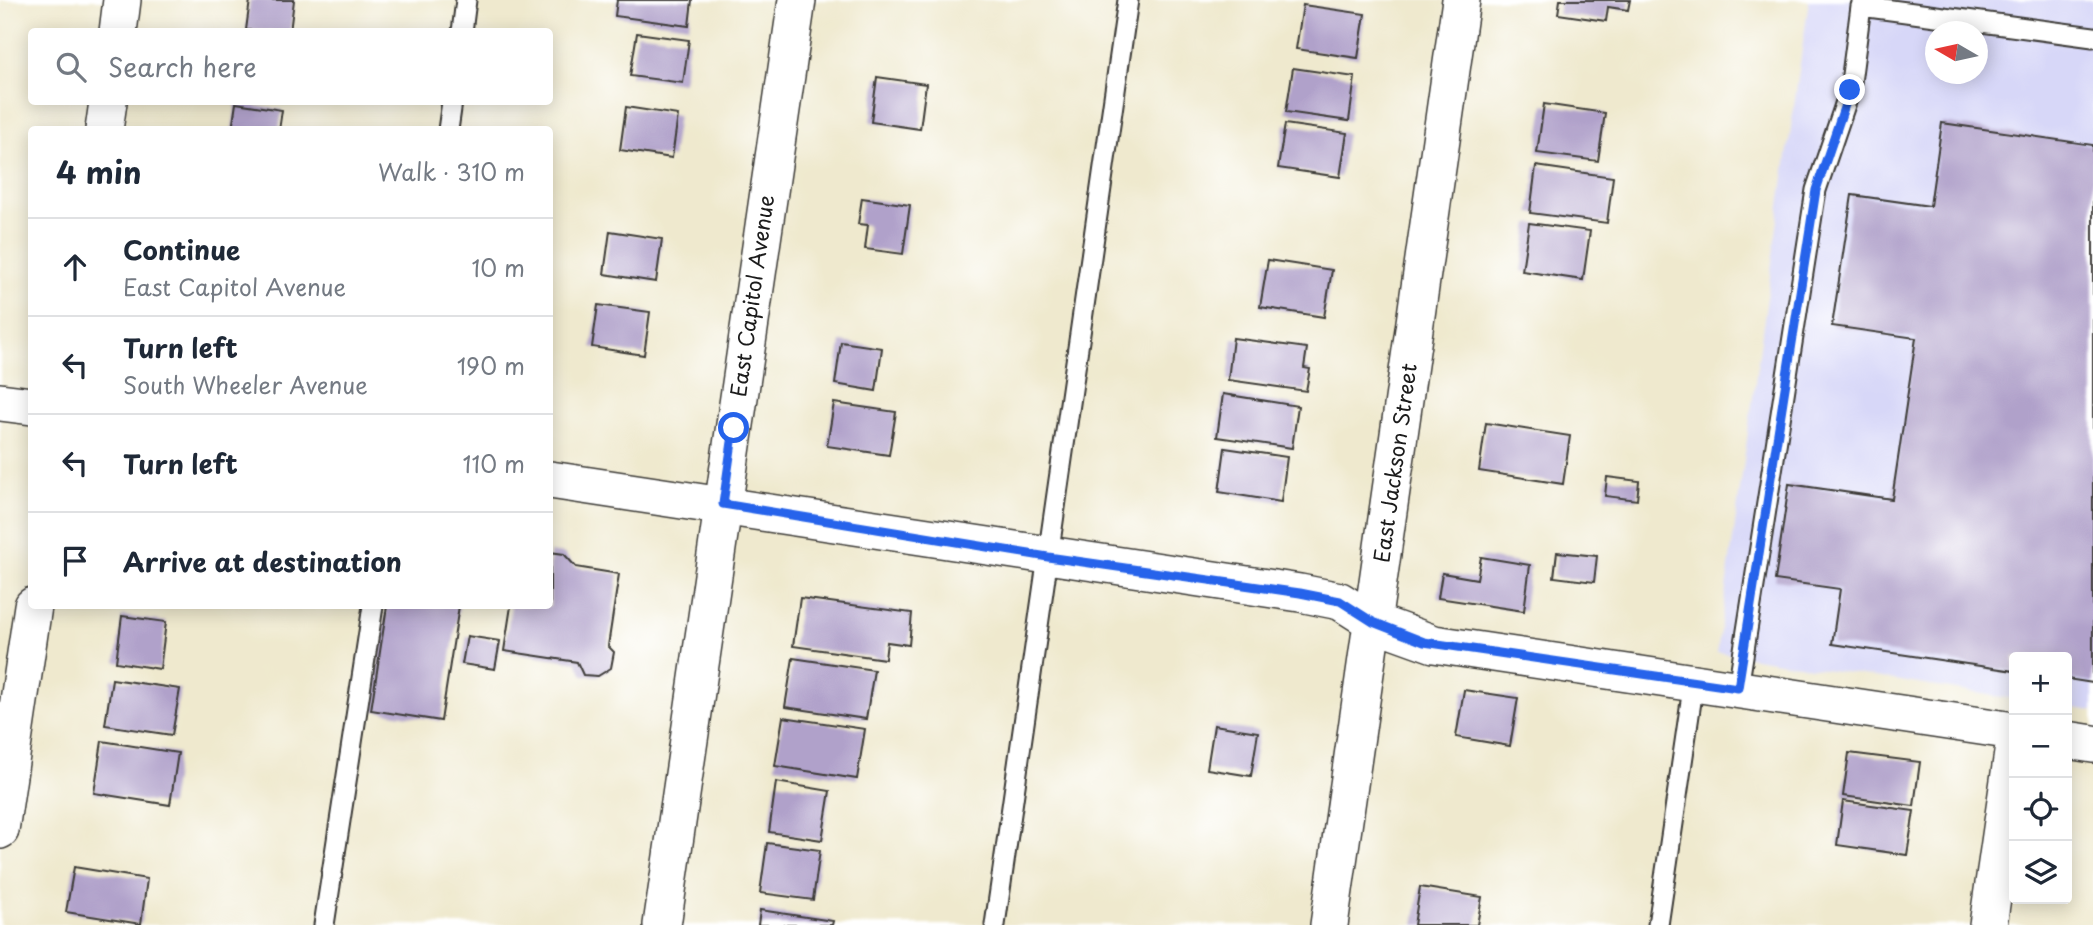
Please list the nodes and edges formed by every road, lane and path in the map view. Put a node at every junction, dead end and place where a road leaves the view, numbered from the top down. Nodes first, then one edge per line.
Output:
1 (122, 0) edge
2 (466, 0) edge
3 (797, 0) edge
4 (1128, 0) edge
5 (1461, 0) edge
6 (118, 28) edge
7 (462, 28) edge
8 (2093, 37) edge
9 (108, 105) edge
10 (452, 105) edge
11 (105, 126) edge
12 (449, 126) edge
13 (0, 402) edge
14 (28, 406) edge
15 (553, 480) edge
16 (723, 504) junction
17 (1048, 557) junction
18 (33, 609) edge
19 (373, 609) edge
20 (1373, 622) junction
21 (1694, 681) junction
22 (1738, 688) junction
23 (2009, 730) edge
24 (2072, 741) edge
25 (2093, 744) edge
26 (2009, 778) edge
27 (0, 830) edge
28 (324, 925) edge
29 (662, 925) edge
30 (995, 925) edge
31 (1329, 925) edge
32 (1658, 925) edge
33 (1988, 925) edge

1 - 6 street
2 - 7 lane
3 - 16 street, East Capitol Avenue
4 - 17 lane
5 - 20 street, East Jackson Street
8 - 22 lane
9 - 11 street
10 - 12 lane
13 - 14 street
15 - 16 street
16 - 17 street
16 - 29 street, East Capitol Avenue
17 - 20 street
17 - 30 lane
18 - 27 street
19 - 28 lane
20 - 21 street
20 - 31 street, East Jackson Street
21 - 22 street
21 - 32 lane
22 - 23 street
24 - 25 street
26 - 33 street

